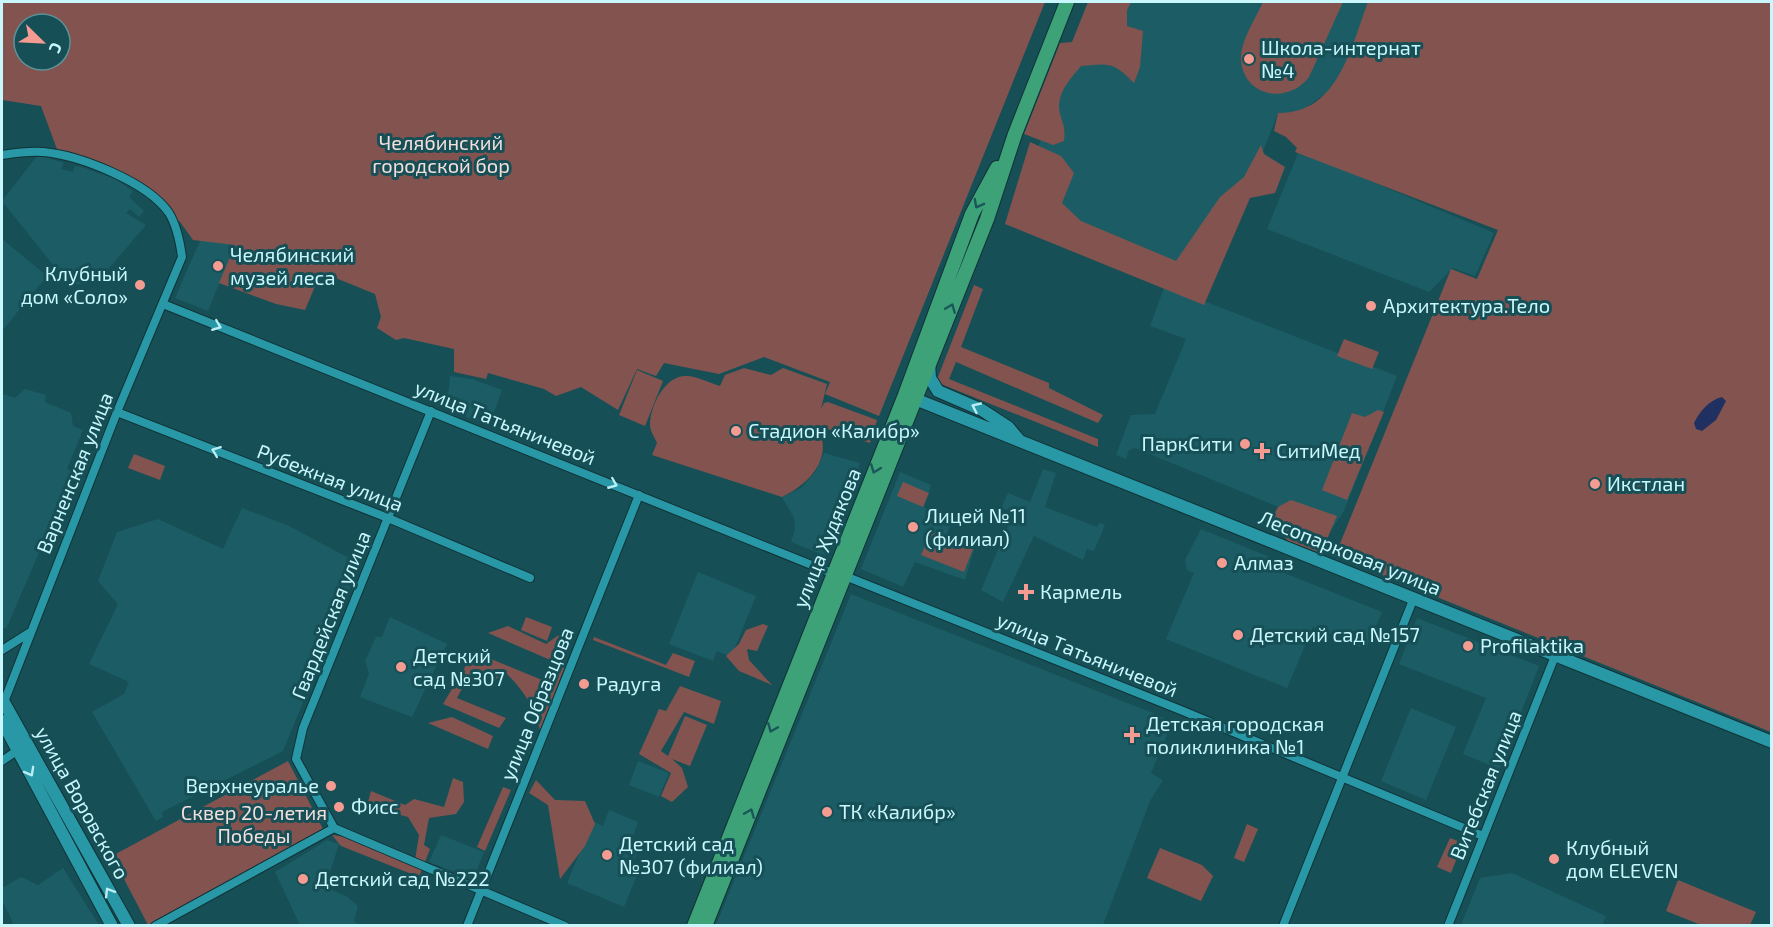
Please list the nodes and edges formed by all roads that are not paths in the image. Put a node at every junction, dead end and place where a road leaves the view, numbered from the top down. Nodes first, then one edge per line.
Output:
1 (1067, 2) edge
2 (1015, 134) junction
3 (2, 155) edge
4 (163, 304) junction
5 (929, 362) junction
6 (910, 397) junction
7 (431, 411) junction
8 (117, 412) junction
9 (1022, 443) junction
10 (639, 495) junction
11 (388, 518) junction
12 (839, 575) junction
13 (531, 578) dead end
14 (1413, 600) junction
15 (30, 633) junction
16 (2, 650) edge
17 (1555, 656) junction
18 (3, 701) edge
19 (2, 721) edge
20 (1772, 742) edge
21 (18, 750) junction
22 (2, 761) edge
23 (1341, 777) junction
24 (333, 828) junction
25 (1483, 836) junction
26 (481, 888) junction
27 (112, 926) edge
28 (129, 926) edge
29 (155, 926) edge
30 (467, 926) edge
31 (565, 926) edge
32 (694, 926) edge
33 (705, 926) edge
34 (1283, 926) edge
35 (1448, 926) edge

1 - 2 main road, улица Худякова
5 -> 2 main road, улица Худякова
2 -> 6 main road, улица Худякова
3 - 4 street, Варненская улица
4 -> 7 street, улица Татьяничевой
4 - 8 street, Варненская улица
5 - 6 main road, улица Худякова
9 -> 5 main road
6 - 9 main road, Лесопарковая улица
6 - 12 main road, улица Худякова
7 -> 10 street, улица Татьяничевой
7 - 11 street, Гвардейская улица
11 -> 8 street, Рубежная улица
8 - 15 street, Варненская улица
9 - 14 main road, Лесопарковая улица
10 - 12 street, улица Татьяничевой
10 - 26 street, улица Образцова
11 - 13 street, Рубежная улица
11 - 24 street, Гвардейская улица
12 - 23 street, улица Татьяничевой
12 -> 32 main road, улица Худякова
33 -> 12 main road, улица Худякова
14 - 17 main road, Лесопарковая улица
14 - 23 street
15 - 16 street
15 - 18 street, Варненская улица
17 - 20 main road, Лесопарковая улица
17 - 25 street, Витебская улица
28 -> 18 main road, улица Воровского
19 - 21 main road, улица Воровского
21 - 22 street
21 -> 27 main road, улица Воровского
23 - 25 street, улица Татьяничевой
23 - 34 street
24 - 26 street
24 - 29 street
25 - 35 street, Витебская улица
26 - 30 street, улица Образцова
26 - 31 street

